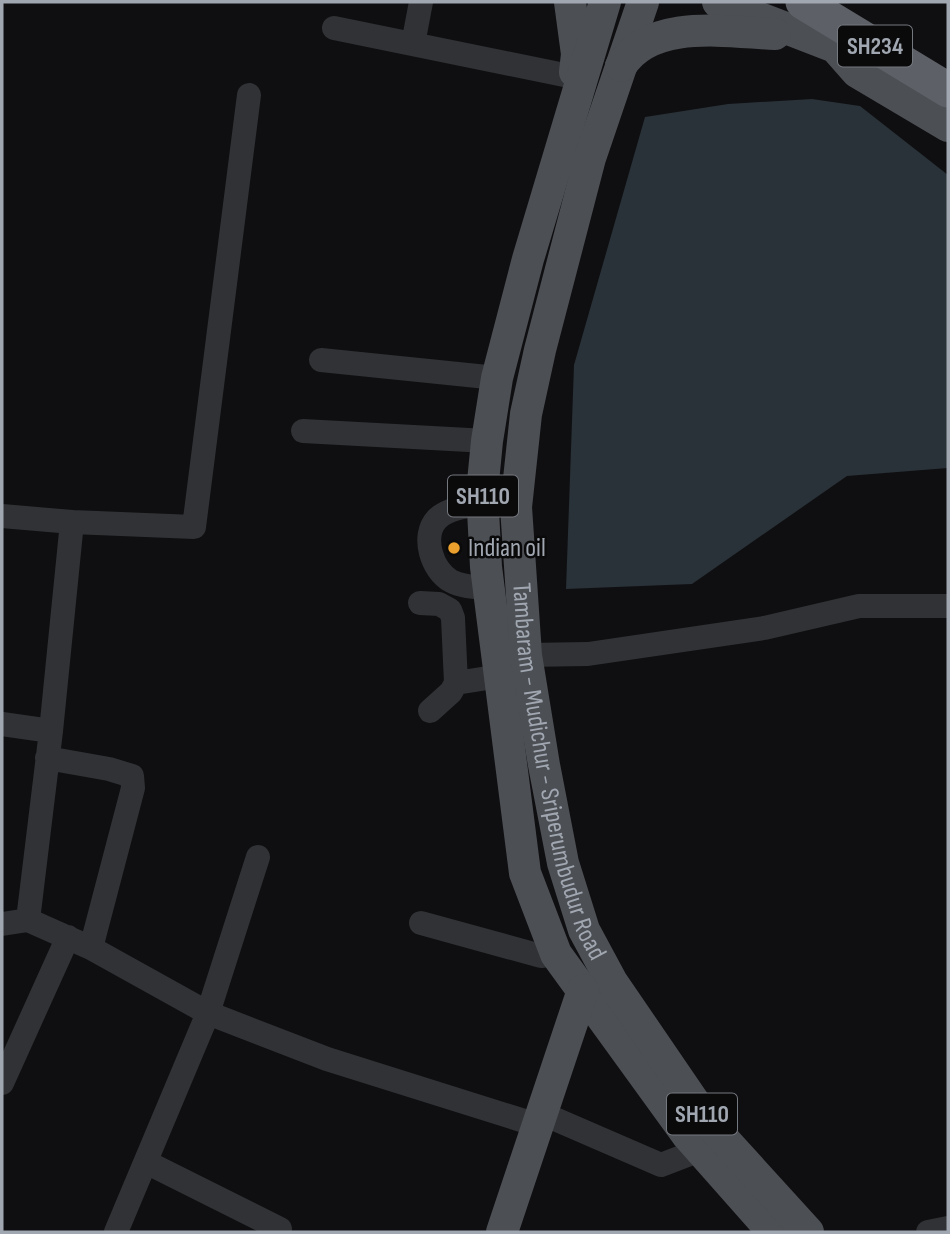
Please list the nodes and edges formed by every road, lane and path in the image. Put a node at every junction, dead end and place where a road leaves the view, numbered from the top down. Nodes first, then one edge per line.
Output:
1 (421, 2) edge
2 (570, 2) edge
3 (605, 2) edge
4 (643, 2) edge
5 (718, 2) edge
6 (802, 18) edge
7 (334, 27) dead end
8 (413, 44) junction
9 (619, 70) junction
10 (574, 77) junction
11 (948, 90) edge
12 (249, 95) dead end
13 (948, 126) edge
14 (563, 139) junction
15 (321, 360) dead end
16 (497, 378) junction
17 (303, 431) dead end
18 (487, 440) junction
19 (483, 504) junction
20 (2, 516) edge
21 (72, 522) junction
22 (490, 599) junction
23 (420, 603) dead end
24 (948, 606) edge
25 (452, 614) junction
26 (526, 654) junction
27 (500, 676) junction
28 (456, 683) junction
29 (430, 710) dead end
30 (2, 724) edge
31 (51, 730) junction
32 (47, 758) junction
33 (258, 857) dead end
34 (27, 920) junction
35 (421, 923) dead end
36 (2, 924) edge
37 (68, 937) junction
38 (92, 948) junction
39 (556, 954) junction
40 (598, 986) junction
41 (208, 1013) junction
42 (2, 1083) edge
43 (539, 1119) junction
44 (700, 1150) junction
45 (146, 1162) junction
46 (948, 1228) edge
47 (283, 1231) edge
48 (116, 1232) edge
49 (502, 1232) edge
50 (773, 1232) edge
51 (808, 1232) edge
52 (928, 1232) edge

1 - 8 street
2 - 10 main road
3 - 14 main road, Tambaram - Mudichur - Sriperumbudur Road / SH110
4 - 9 main road, Tambaram - Mudichur - Sriperumbudur Road / SH110
5 - 6 main road
6 - 9 main road
6 - 11 highway, SH234
6 - 13 main road
7 - 8 street
8 - 10 street
9 - 26 main road, Tambaram - Mudichur - Sriperumbudur Road / SH110
10 - 14 main road
12 - 21 street
14 - 16 main road, Tambaram - Mudichur - Sriperumbudur Road / SH110
15 - 16 street
16 - 18 main road, Tambaram - Mudichur - Sriperumbudur Road / SH110
17 - 18 street
18 - 19 main road, Tambaram - Mudichur - Sriperumbudur Road / SH110
19 - 22 main road, Tambaram - Mudichur - Sriperumbudur Road / SH110
19 - 22 street
20 - 21 street
21 - 31 street
22 - 25 street
22 - 27 main road, Tambaram - Mudichur - Sriperumbudur Road / SH110
23 - 25 street
24 - 26 street
25 - 28 street
26 - 40 main road, Tambaram - Mudichur - Sriperumbudur Road / SH110
27 - 28 street
27 - 39 main road, Tambaram - Mudichur - Sriperumbudur Road / SH110
28 - 29 street
30 - 31 street
31 - 32 street
32 - 34 street
32 - 38 street
33 - 41 street
34 - 36 street
34 - 37 street
35 - 39 street
37 - 38 street
37 - 42 street
38 - 41 street
39 - 40 main road, Tambaram - Mudichur - Sriperumbudur Road / SH110
40 - 43 main road
40 - 44 main road, Tambaram - Mudichur - Sriperumbudur Road / SH110
40 - 51 main road, Tambaram - Mudichur - Sriperumbudur Road / SH110
41 - 43 street
41 - 45 street
43 - 44 street
43 - 49 main road
44 - 50 main road, Tambaram - Mudichur - Sriperumbudur Road / SH110
45 - 47 street
45 - 48 street
46 - 52 street

